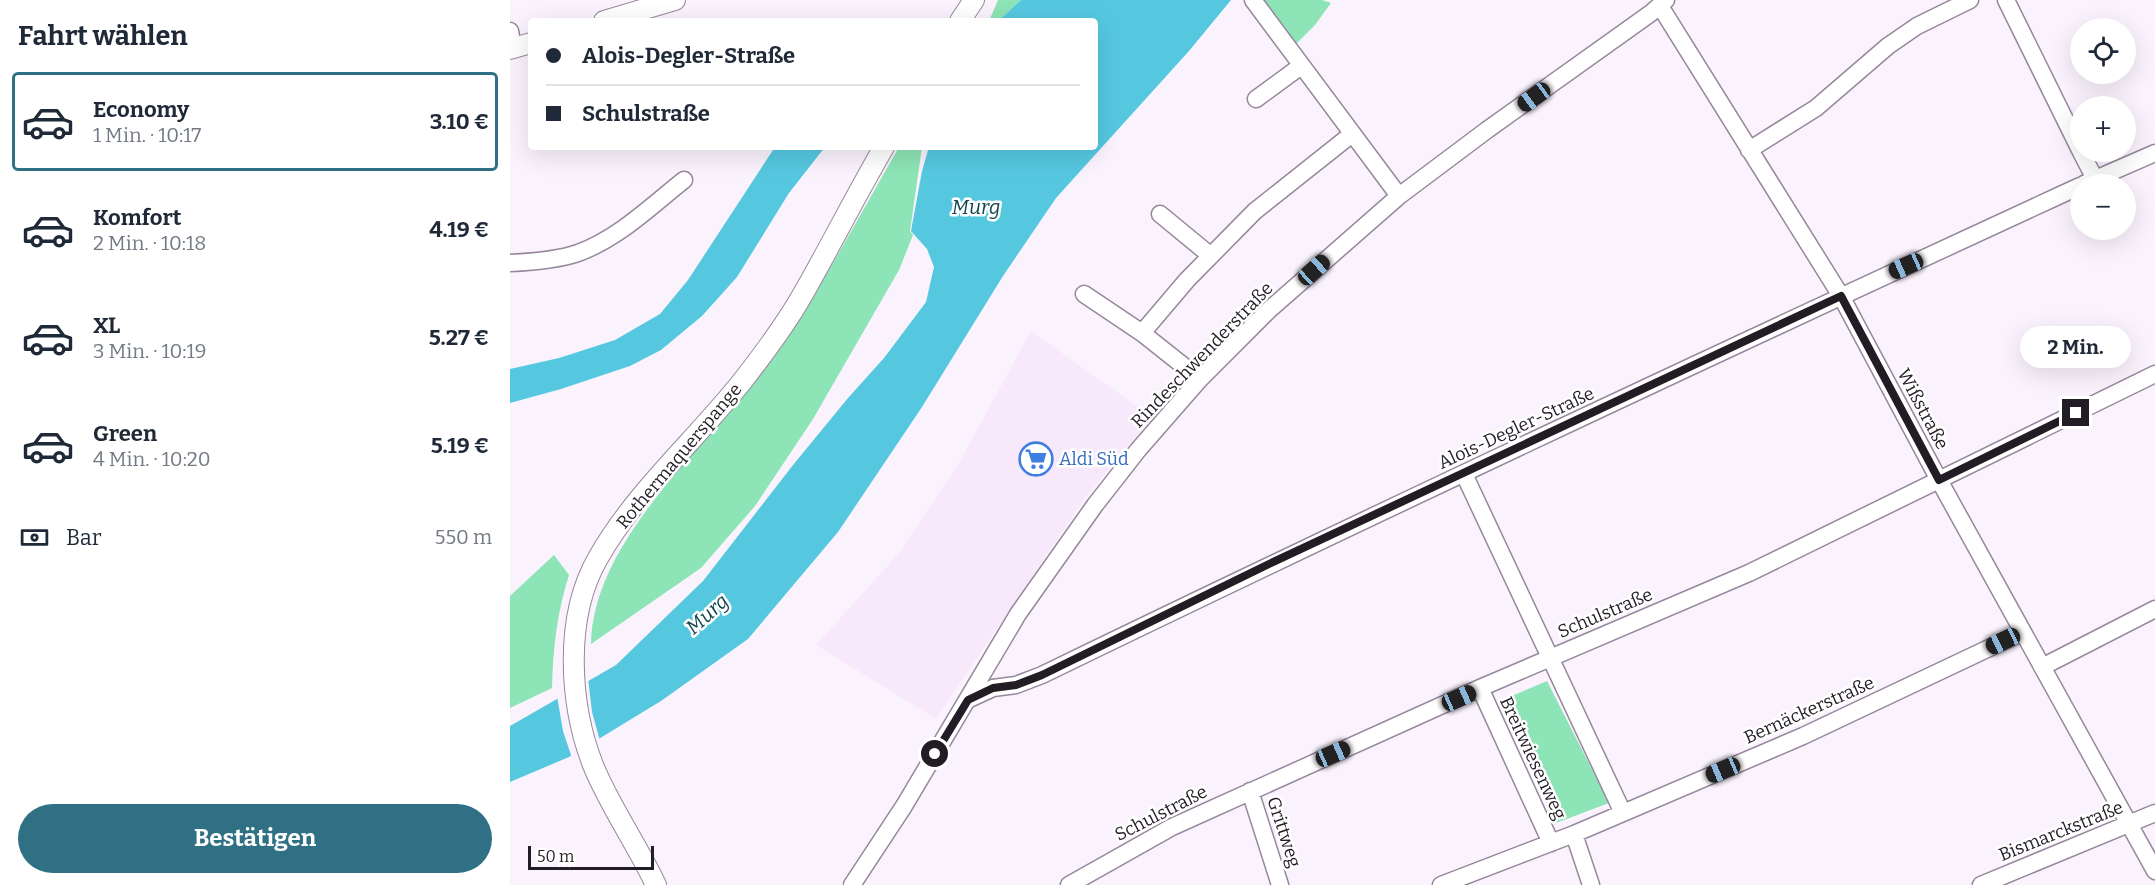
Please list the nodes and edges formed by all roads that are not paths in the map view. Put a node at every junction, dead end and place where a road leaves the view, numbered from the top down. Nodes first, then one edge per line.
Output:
1 (675, 0) edge
2 (974, 0) edge
3 (1253, 0) edge
4 (1970, 0) edge
5 (2006, 0) edge
6 (1663, 3) edge
7 (614, 18) edge
8 (962, 18) edge
9 (1301, 66) junction
10 (1256, 99) dead end
11 (2070, 129) edge
12 (1352, 134) junction
13 (882, 150) edge
14 (1749, 150) junction
15 (2155, 153) edge
16 (2107, 174) edge
17 (684, 180) dead end
18 (2070, 191) edge
19 (1398, 196) junction
20 (1160, 214) dead end
21 (1211, 256) junction
22 (510, 263) edge
23 (1083, 294) dead end
24 (1841, 296) junction
25 (1142, 333) junction
26 (2155, 374) edge
27 (1200, 379) junction
28 (1464, 474) junction
29 (1939, 480) junction
30 (2155, 609) edge
31 (2023, 632) junction
32 (1550, 658) junction
33 (2042, 667) junction
34 (1480, 688) junction
35 (968, 700) junction
36 (1250, 791) junction
37 (1623, 813) junction
38 (2155, 813) edge
39 (2128, 825) junction
40 (1574, 834) junction
41 (1551, 843) junction
42 (2155, 871) edge
43 (657, 885) edge
44 (852, 885) edge
45 (1069, 885) edge
46 (1280, 885) edge
47 (1441, 885) edge
48 (1591, 885) edge
49 (1982, 885) edge

1 - 7 street
2 - 8 street
3 - 9 street
4 - 14 street
5 - 11 street
6 - 14 street, Wißstraße
6 - 19 street, Rindeschwenderstraße
9 - 10 street
9 - 12 street
12 - 19 street
12 - 21 street
13 - 43 street, Rothermaquerspange
14 - 24 street, Wißstraße
15 - 16 street, Alois-Degler-Straße
17 - 22 street
18 - 24 street, Alois-Degler-Straße
19 - 27 street, Rindeschwenderstraße
20 - 21 street
21 - 25 street
23 - 25 street
24 - 28 street, Alois-Degler-Straße
24 - 29 street, Wißstraße
25 - 27 street
26 - 29 street, Schulstraße
27 - 35 street, Rindeschwenderstraße
28 - 32 street
28 - 35 street, Alois-Degler-Straße
29 - 31 street, Wißstraße
29 - 32 street, Schulstraße
30 - 33 street
31 - 33 street, Wißstraße
31 - 37 street, Bernäckerstraße
32 - 34 street, Schulstraße
32 - 37 street
33 - 39 street, Wißstraße
34 - 36 street, Schulstraße
34 - 41 street, Breitwiesenweg
35 - 44 street, Rindeschwenderstraße
36 - 45 street, Schulstraße
36 - 46 street, Grittweg
37 - 40 street, Bernäckerstraße
38 - 39 street, Bismarckstraße
39 - 42 street, Wißstraße
39 - 49 street, Bismarckstraße
40 - 41 street, Bernäckerstraße
40 - 48 street, Breitwiesenweg
41 - 47 street, Bernäckerstraße

